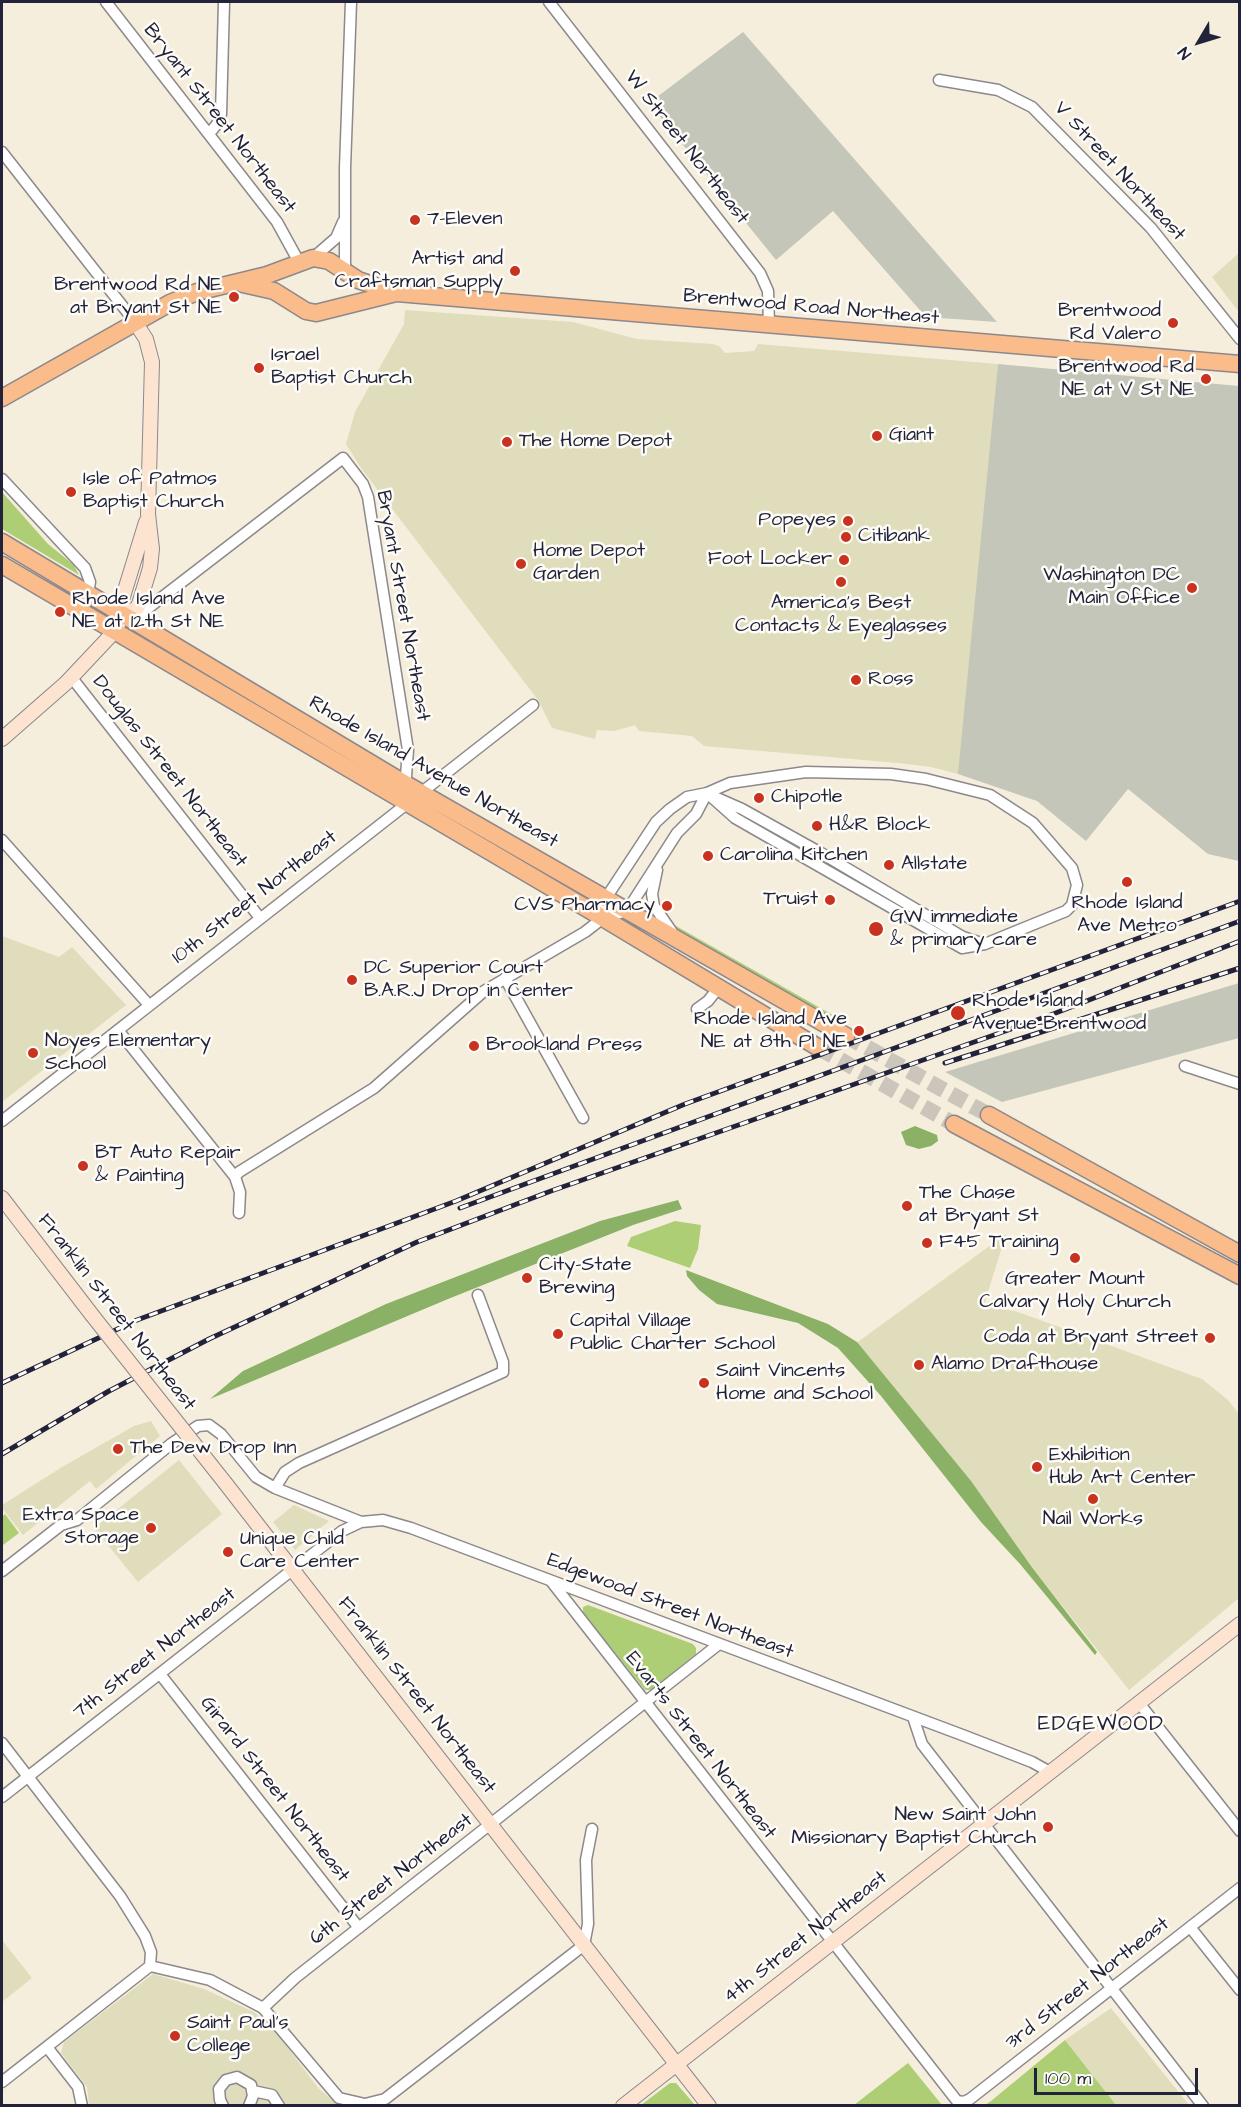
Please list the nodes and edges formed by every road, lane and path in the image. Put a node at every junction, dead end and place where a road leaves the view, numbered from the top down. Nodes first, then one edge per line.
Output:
1 (105, 2) edge
2 (224, 2) edge
3 (351, 2) edge
4 (549, 2) edge
5 (939, 80) dead end
6 (209, 134) junction
7 (2, 152) edge
8 (344, 216) junction
9 (299, 263) junction
10 (346, 272) junction
11 (238, 283) junction
12 (397, 292) junction
13 (288, 298) junction
14 (345, 304) junction
15 (135, 322) junction
16 (769, 326) junction
17 (1239, 339) edge
18 (1239, 359) edge
19 (1222, 362) junction
20 (1239, 364) edge
21 (2, 398) edge
22 (2, 479) edge
23 (2, 542) edge
24 (2, 565) edge
25 (88, 594) junction
26 (127, 618) junction
27 (114, 632) junction
28 (72, 678) junction
29 (532, 705) dead end
30 (2, 739) edge
31 (404, 783) junction
32 (420, 792) junction
33 (707, 794) junction
34 (406, 802) junction
35 (2, 840) edge
36 (663, 853) junction
37 (606, 898) junction
38 (627, 911) junction
39 (260, 918) junction
40 (603, 918) junction
41 (685, 945) junction
42 (505, 978) junction
43 (719, 987) junction
44 (149, 1005) junction
45 (697, 1009) dead end
46 (118, 1030) junction
47 (846, 1036) tunnel mouth
48 (819, 1048) tunnel mouth
49 (1185, 1066) dead end
50 (1239, 1084) edge
51 (989, 1115) tunnel mouth
52 (583, 1118) dead end
53 (2, 1121) edge
54 (954, 1124) tunnel mouth
55 (235, 1178) junction
56 (2, 1198) edge
57 (239, 1213) dead end
58 (1239, 1254) edge
59 (1239, 1276) edge
60 (478, 1295) dead end
61 (275, 1488) junction
62 (361, 1521) junction
63 (293, 1569) junction
64 (2, 1571) edge
65 (551, 1581) junction
66 (1239, 1624) edge
67 (719, 1644) junction
68 (160, 1674) junction
69 (1139, 1703) junction
70 (645, 1705) junction
71 (913, 1717) junction
72 (2, 1743) edge
73 (1050, 1772) junction
74 (27, 1777) junction
75 (2, 1797) edge
76 (985, 1823) junction
77 (491, 1825) junction
78 (592, 1829) dead end
79 (1239, 1831) edge
80 (1239, 1888) edge
81 (1190, 1927) junction
82 (359, 1928) junction
83 (831, 1943) junction
84 (584, 1945) junction
85 (150, 1965) junction
86 (1112, 1988) junction
87 (1239, 1990) edge
88 (262, 2008) junction
89 (47, 2047) junction
90 (676, 2064) junction
91 (2, 2082) edge
92 (253, 2091) junction
93 (957, 2100) joint
94 (82, 2106) edge
95 (223, 2106) edge
96 (249, 2106) edge
97 (279, 2106) edge
98 (623, 2106) edge
99 (709, 2106) edge
100 (1203, 2106) edge

1 - 6 street, Bryant Street Northeast
2 - 6 street
3 - 8 street
4 - 16 street, W Street Northeast
5 - 17 street, V Street Northeast
6 - 9 street, Bryant Street Northeast
7 - 15 street
8 - 9 street
8 - 10 street
9 - 10 main road
9 - 11 main road
9 - 13 main road
10 - 12 main road, Brentwood Road Northeast
10 - 14 main road
11 - 13 main road
11 - 15 main road
12 - 14 main road, Brentwood Road Northeast
12 - 16 main road, Brentwood Road Northeast
13 - 14 main road
15 - 21 main road
15 - 26 street
16 - 19 main road, Brentwood Road Northeast
18 - 19 main road
19 - 20 main road
22 - 25 street
23 - 25 main road, Rhode Island Avenue Northeast
24 - 27 main road, Rhode Island Avenue Northeast
25 - 26 main road, Rhode Island Avenue Northeast
26 - 27 street
26 - 31 main road, Rhode Island Avenue Northeast
26 - 31 street, Bryant Street Northeast
27 - 28 street
27 - 34 main road, Rhode Island Avenue Northeast
28 - 30 street
28 - 39 street, Douglas Street Northeast
29 - 32 street, 10th Street Northeast
31 - 32 main road, Rhode Island Avenue Northeast
31 - 34 street, Bryant Street Northeast
32 - 34 street, 10th Street Northeast
32 - 37 main road, Rhode Island Avenue Northeast
33 - 33 street
33 - 36 street
33 - 37 street
34 - 39 street, 10th Street Northeast
34 - 40 main road, Rhode Island Avenue Northeast
35 - 44 street
36 - 38 street
36 - 41 street
37 - 38 main road, Rhode Island Avenue Northeast
37 - 40 street
38 - 40 street
38 - 41 main road, Rhode Island Avenue Northeast
39 - 44 street, 10th Street Northeast
40 - 42 street
40 - 43 main road, Rhode Island Avenue Northeast
41 - 47 main road, Rhode Island Avenue Northeast
42 - 52 street
42 - 55 street
43 - 45 street
43 - 48 main road, Rhode Island Avenue Northeast
44 - 46 street, 10th Street Northeast
46 - 53 street, 10th Street Northeast
46 - 55 street
49 - 50 street
51 - 58 main road
54 - 59 main road
55 - 57 street
56 - 63 street, Franklin Street Northeast, bridge
60 - 61 street
61 - 62 street, Edgewood Street Northeast
61 - 64 street, Edgewood Street Northeast
62 - 63 street, 7th Street Northeast
62 - 65 street, Edgewood Street Northeast
63 - 68 street, 7th Street Northeast
63 - 77 street, Franklin Street Northeast
65 - 67 street, Edgewood Street Northeast
65 - 70 street, Evarts Street Northeast
66 - 69 street, 4th Street Northeast
67 - 70 street, 6th Street Northeast
67 - 71 street, Edgewood Street Northeast
68 - 74 street, 7th Street Northeast
68 - 82 street, Girard Street Northeast
69 - 73 street, 4th Street Northeast
69 - 79 street
70 - 77 street, 6th Street Northeast
70 - 83 street, Evarts Street Northeast
71 - 73 street, Edgewood Street Northeast
71 - 76 street
72 - 74 street
73 - 76 street, 4th Street Northeast
74 - 75 street, 7th Street Northeast
74 - 85 street
76 - 83 street, 4th Street Northeast
76 - 86 street
77 - 82 street, 6th Street Northeast
77 - 84 street, Franklin Street Northeast
78 - 84 street
80 - 81 street, 3rd Street Northeast
81 - 86 street, 3rd Street Northeast
81 - 87 street
82 - 88 street, 6th Street Northeast
83 - 90 street, 4th Street Northeast
83 - 93 street, Evarts Street Northeast
84 - 88 street
84 - 90 street, Franklin Street Northeast
85 - 88 street
85 - 89 street
86 - 93 street, 3rd Street Northeast
86 - 100 street
89 - 91 street
89 - 94 street
90 - 98 street, 4th Street Northeast
90 - 99 street, Franklin Street Northeast
92 - 95 street
92 - 96 street
92 - 97 street

